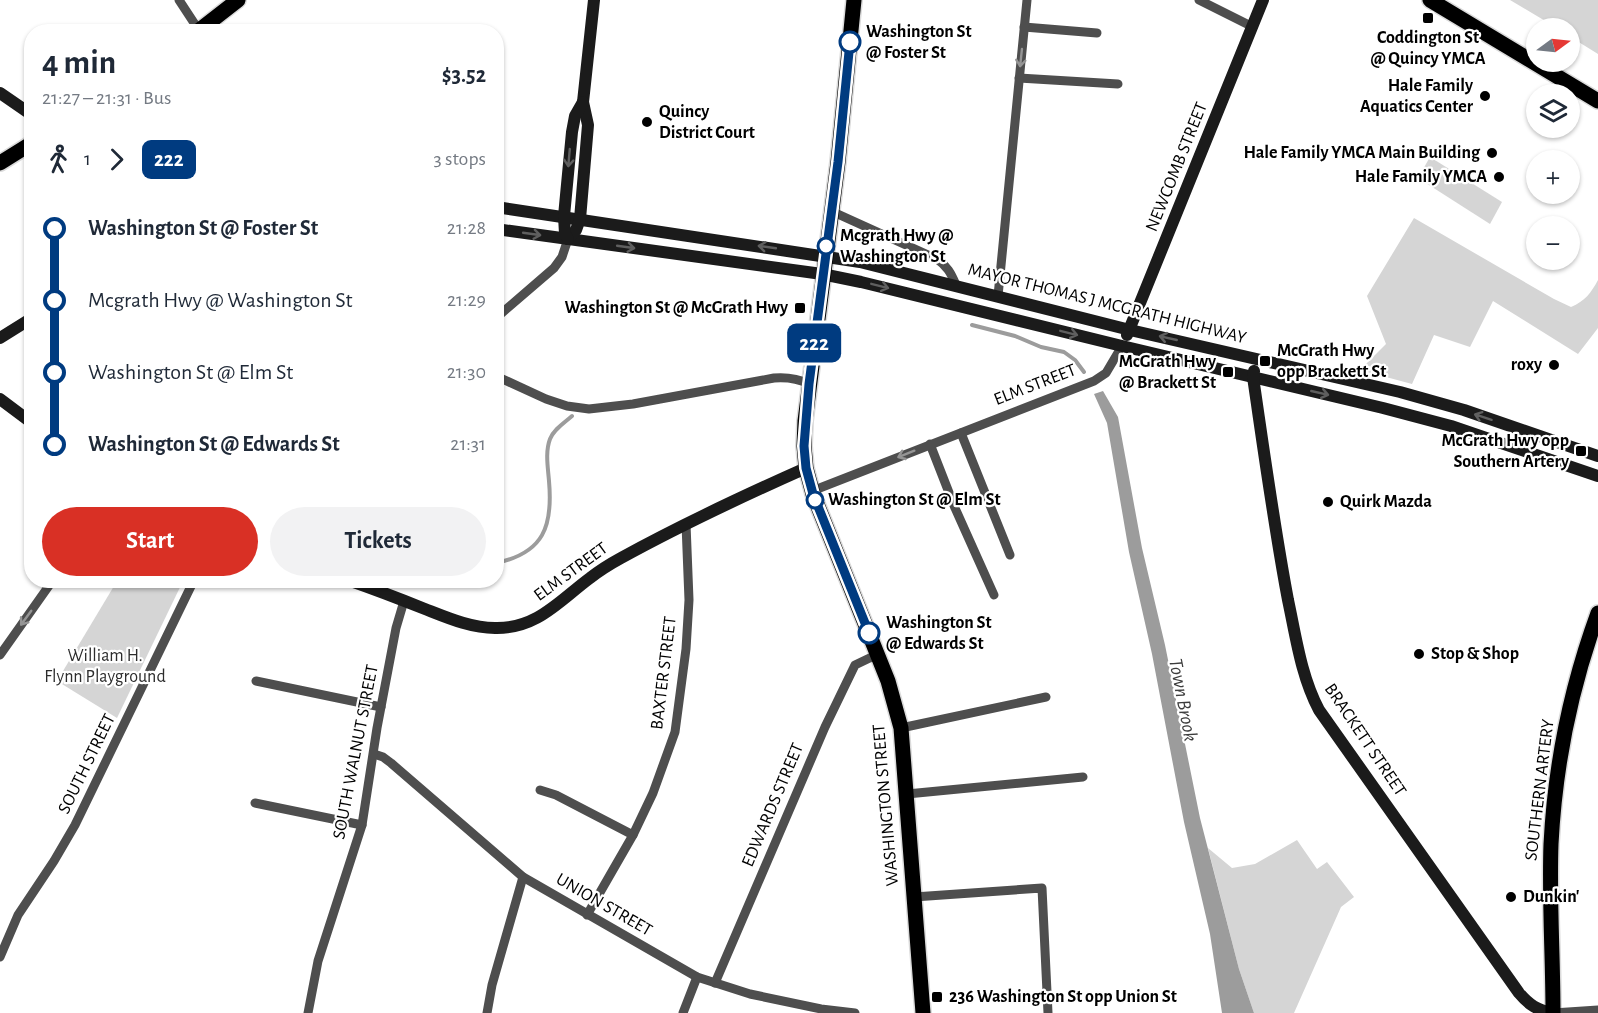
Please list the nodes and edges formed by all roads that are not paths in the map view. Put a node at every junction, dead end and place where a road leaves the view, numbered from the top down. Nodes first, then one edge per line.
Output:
1 (179, 0) edge
2 (238, 0) edge
3 (594, 0) edge
4 (854, 0) edge
5 (1027, 0) edge
6 (1199, 0) edge
7 (1263, 0) edge
8 (1430, 0) edge
9 (194, 24) edge
10 (208, 24) edge
11 (1024, 27) junction
12 (1253, 27) junction
13 (1097, 33) dead end
14 (1019, 78) junction
15 (1118, 84) dead end
16 (0, 93) edge
17 (1598, 101) edge
18 (583, 102) junction
19 (24, 110) edge
20 (24, 148) edge
21 (0, 163) edge
22 (504, 208) edge
23 (831, 211) junction
24 (564, 216) junction
25 (580, 219) junction
26 (504, 230) edge
27 (568, 239) junction
28 (825, 255) junction
29 (822, 274) junction
30 (956, 285) junction
31 (998, 296) junction
32 (504, 311) edge
33 (24, 323) edge
34 (1130, 330) junction
35 (0, 338) edge
36 (1122, 346) junction
37 (1255, 359) junction
38 (1253, 377) junction
39 (504, 380) edge
40 (809, 384) junction
41 (0, 399) edge
42 (24, 417) edge
43 (961, 433) junction
44 (930, 444) junction
45 (1598, 456) edge
46 (806, 468) junction
47 (1598, 476) edge
48 (812, 491) junction
49 (686, 524) junction
50 (1010, 555) dead end
51 (47, 588) edge
52 (190, 588) edge
53 (369, 588) edge
54 (994, 595) dead end
55 (404, 601) junction
56 (1598, 613) edge
57 (878, 654) junction
58 (0, 655) edge
59 (256, 681) dead end
60 (1046, 697) dead end
61 (381, 707) junction
62 (901, 728) junction
63 (374, 754) junction
64 (1083, 777) dead end
65 (540, 790) dead end
66 (907, 794) junction
67 (255, 803) dead end
68 (362, 825) junction
69 (633, 835) junction
70 (523, 877) junction
71 (914, 897) junction
72 (587, 915) junction
73 (0, 957) edge
74 (697, 977) junction
75 (715, 983) junction
76 (1598, 1010) edge
77 (308, 1013) edge
78 (487, 1013) edge
79 (683, 1013) edge
80 (855, 1013) edge
81 (923, 1013) edge
82 (1048, 1013) edge
83 (1553, 1013) edge

1 - 9 street
2 - 10 main road
3 - 18 main road
4 - 23 main road, WASHINGTON STREET
5 - 11 street
6 - 12 street
7 - 12 main road, NEWCOMB STREET
8 - 17 main road
11 - 13 street
11 -> 14 street
12 - 34 main road, NEWCOMB STREET
14 - 15 street
14 - 31 street
16 - 19 main road
18 -> 24 main road
18 - 25 main road
20 - 21 main road
22 - 24 main road, MAYOR THOMAS J MCGRATH HIGHWAY
23 - 28 main road, WASHINGTON STREET
23 - 30 street
24 - 25 main road, MAYOR THOMAS J MCGRATH HIGHWAY
24 - 27 main road
25 - 27 main road
28 -> 25 main road, MAYOR THOMAS J MCGRATH HIGHWAY
26 -> 27 main road, MAYOR THOMAS J MCGRATH HIGHWAY
27 -> 29 main road, MAYOR THOMAS J MCGRATH HIGHWAY
27 - 32 street
28 - 29 main road, WASHINGTON STREET
28 - 30 main road, MAYOR THOMAS J MCGRATH HIGHWAY
29 -> 36 main road, MAYOR THOMAS J MCGRATH HIGHWAY
29 - 40 main road, WASHINGTON STREET
30 - 31 main road, MAYOR THOMAS J MCGRATH HIGHWAY
31 - 34 main road, MAYOR THOMAS J MCGRATH HIGHWAY
33 - 35 main road
34 - 36 main road, NEWCOMB STREET
37 -> 34 main road, MAYOR THOMAS J MCGRATH HIGHWAY
36 - 38 main road, MAYOR THOMAS J MCGRATH HIGHWAY
36 - 43 street, ELM STREET
37 - 38 main road, BRACKETT STREET
45 -> 37 main road, MAYOR THOMAS J MCGRATH HIGHWAY
38 -> 47 main road, MAYOR THOMAS J MCGRATH HIGHWAY
38 - 83 main road, BRACKETT STREET
39 - 40 street
40 - 46 main road, WASHINGTON STREET
41 - 42 main road
43 - 44 street, ELM STREET
43 - 50 street
44 -> 48 street, ELM STREET
44 - 54 street
46 - 48 main road, WASHINGTON STREET
46 - 49 main road, ELM STREET
48 - 57 main road, WASHINGTON STREET
49 - 55 main road, ELM STREET
49 - 69 street, BAXTER STREET
51 -> 58 street
52 - 73 street, SOUTH STREET
53 - 55 main road, ELM STREET
55 - 61 street, SOUTH WALNUT STREET
56 - 83 main road, SOUTHERN ARTERY
57 - 62 main road, WASHINGTON STREET
57 - 75 street, EDWARDS STREET
59 - 61 street
60 - 62 street
61 - 63 street, SOUTH WALNUT STREET
62 - 66 main road, WASHINGTON STREET
63 - 68 street, SOUTH WALNUT STREET
63 - 70 street, UNION STREET
64 - 66 street
65 - 69 street
66 - 71 main road, WASHINGTON STREET
67 - 68 street
68 - 77 street, SOUTH WALNUT STREET
69 - 72 street, BAXTER STREET
70 - 72 street, UNION STREET
70 - 78 street
71 - 81 main road, WASHINGTON STREET
71 - 82 street
72 - 74 street, UNION STREET
74 - 75 street, UNION STREET
74 - 79 street
75 - 80 street, UNION STREET
76 - 83 street

